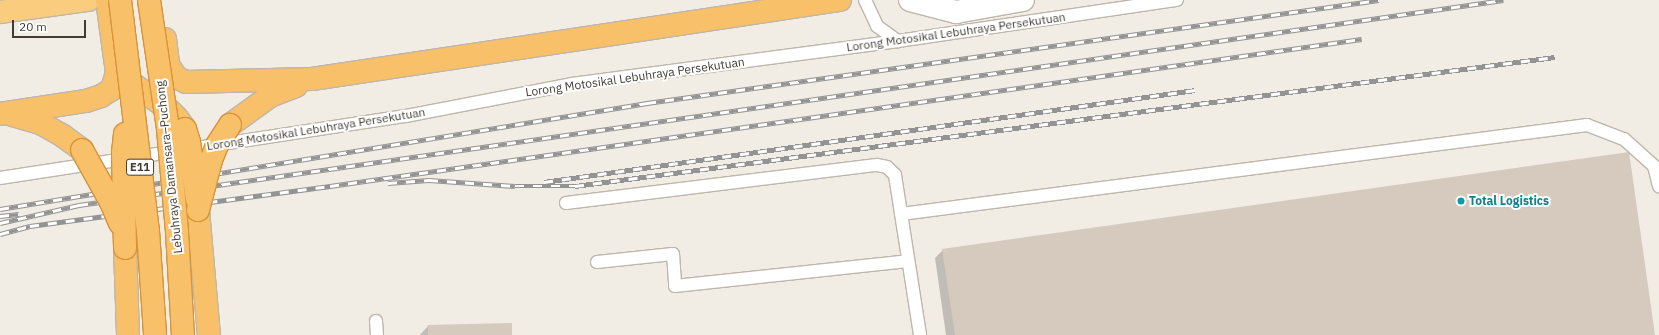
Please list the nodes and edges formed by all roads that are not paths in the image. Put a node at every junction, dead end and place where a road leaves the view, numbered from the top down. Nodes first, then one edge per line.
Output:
1 (88, 0) edge
2 (108, 0) edge
3 (120, 0) edge
4 (149, 0) edge
5 (160, 0) edge
6 (840, 0) edge
7 (865, 0) edge
8 (910, 0) edge
9 (1024, 0) edge
10 (1177, 0) edge
11 (0, 12) edge
12 (898, 41) junction
13 (168, 65) junction
14 (117, 73) junction
15 (312, 79) junction
16 (148, 94) junction
17 (2, 113) edge
18 (0, 178) edge
19 (1659, 186) edge
20 (566, 203) dead end
21 (901, 214) junction
22 (199, 219) junction
23 (125, 243) junction
24 (908, 261) junction
25 (597, 262) dead end
26 (376, 321) dead end
27 (128, 335) edge
28 (155, 335) edge
29 (184, 335) edge
30 (209, 335) edge
31 (377, 335) edge
32 (920, 335) edge

1 - 11 highway
2 - 14 highway
3 - 28 highway, E11, bridge
4 - 29 highway, Lebuhraya Damansara–Puchong / E11, bridge
5 - 13 highway
6 - 15 highway
7 - 12 lane
8 - 9 street
10 - 12 lane, Lorong Motosikal Lebuhraya Persekutuan
12 - 18 lane, Lorong Motosikal Lebuhraya Persekutuan
13 - 15 highway
13 - 16 highway
14 - 16 highway
14 - 17 highway
15 - 22 highway, bridge
16 - 22 highway, bridge
16 - 23 highway, bridge
17 - 23 highway, bridge
19 - 21 lane
20 - 21 lane
21 - 24 lane
22 - 30 highway
23 - 27 highway
24 - 25 lane
24 - 32 lane
26 - 31 lane

